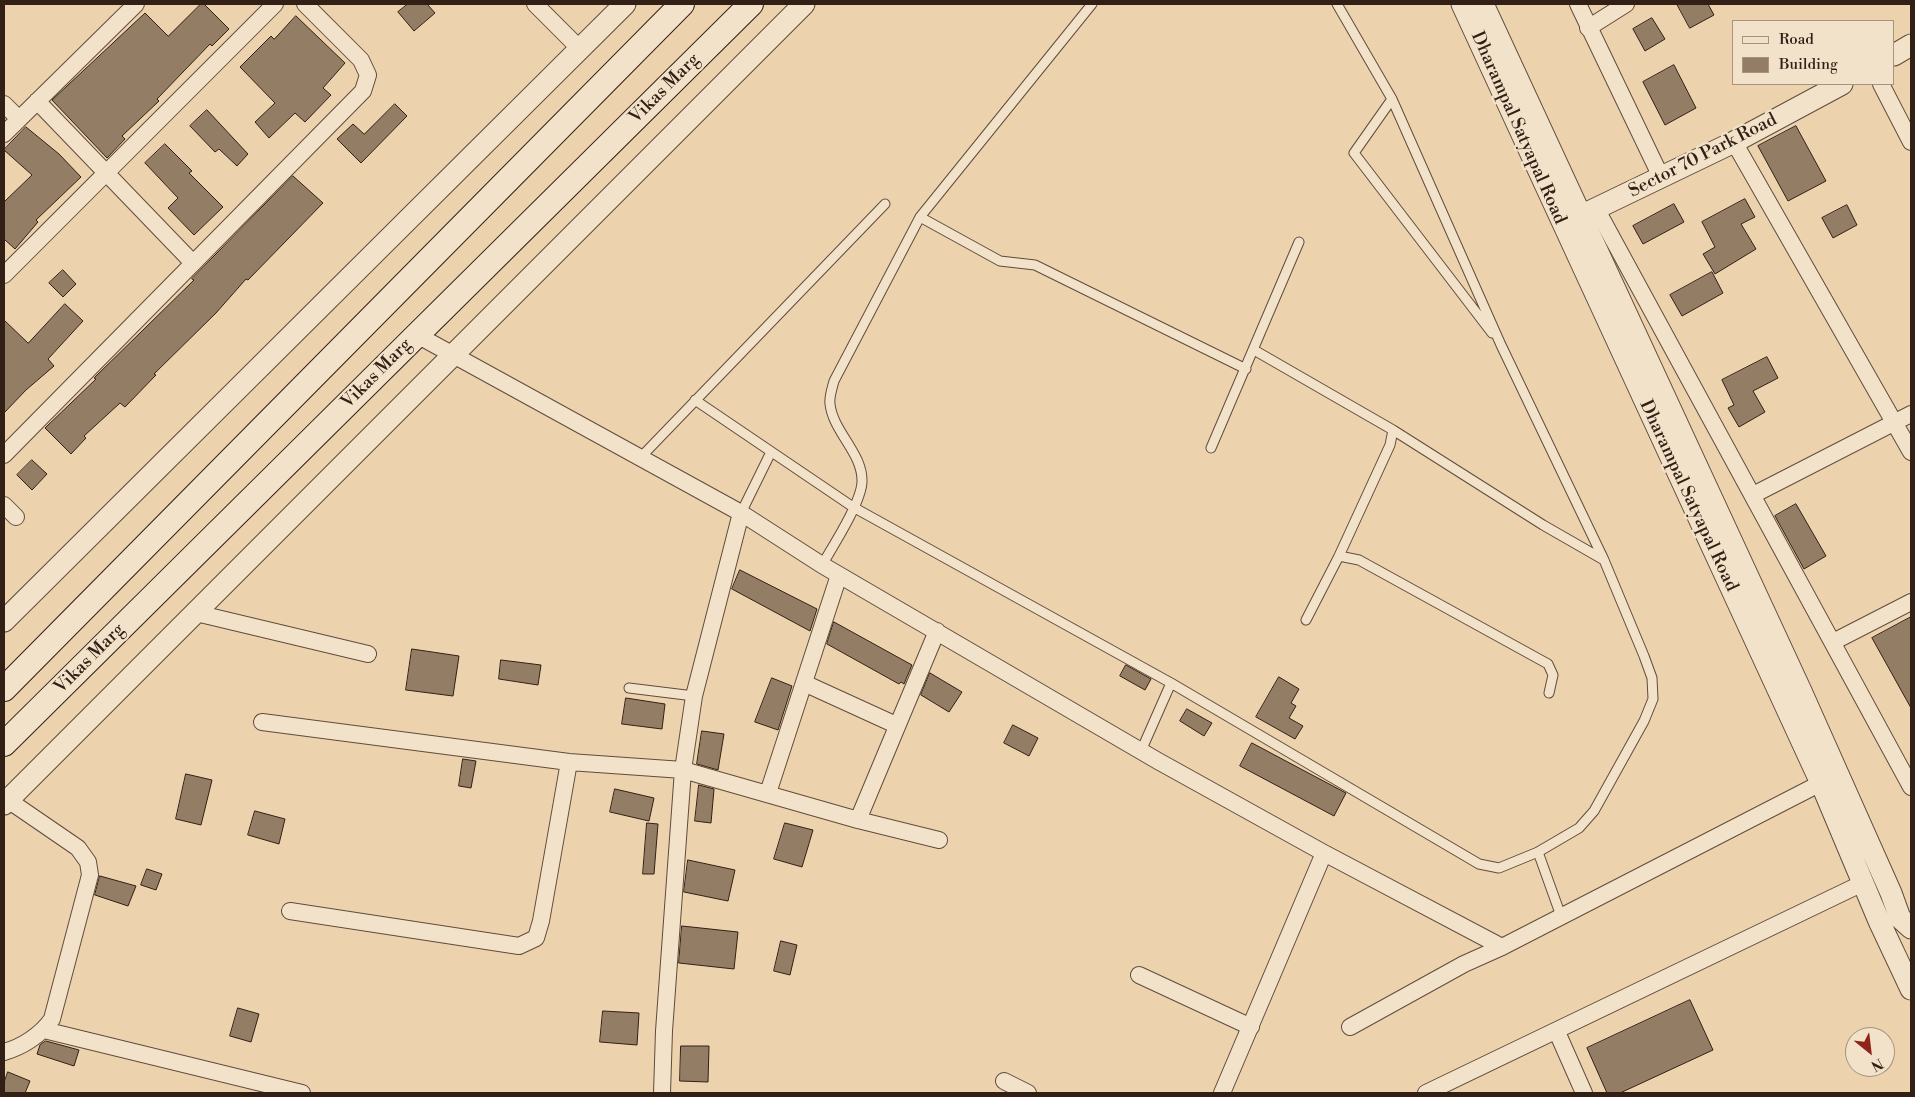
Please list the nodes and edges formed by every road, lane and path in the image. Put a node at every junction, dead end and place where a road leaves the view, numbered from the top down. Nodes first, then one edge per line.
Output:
1 (136, 4) edge
2 (275, 4) edge
3 (304, 4) edge
4 (535, 4) edge
5 (626, 4) edge
6 (682, 4) edge
7 (751, 4) edge
8 (804, 4) edge
9 (1092, 4) edge
10 (1337, 4) edge
11 (1462, 4) edge
12 (1483, 4) edge
13 (1578, 4) edge
14 (1626, 4) edge
15 (1588, 28) junction
16 (1911, 45) edge
17 (580, 49) junction
18 (1895, 54) edge
19 (1840, 85) edge
20 (1882, 85) edge
21 (1392, 99) junction
22 (37, 101) junction
23 (4, 104) edge
24 (19, 119) junction
25 (4, 134) edge
26 (1734, 142) junction
27 (1911, 142) edge
28 (106, 173) junction
29 (1662, 179) junction
30 (885, 204) dead end
31 (920, 217) junction
32 (1580, 217) junction
33 (1298, 242) dead end
34 (193, 263) junction
35 (4, 275) edge
36 (416, 335) junction
37 (1501, 346) junction
38 (1254, 350) junction
39 (452, 356) junction
40 (1246, 369) junction
41 (695, 400) junction
42 (1911, 414) edge
43 (1893, 424) junction
44 (1393, 430) junction
45 (1211, 448) dead end
46 (772, 452) junction
47 (1911, 452) edge
48 (4, 455) edge
49 (640, 458) junction
50 (1753, 495) junction
51 (4, 505) edge
52 (853, 507) junction
53 (741, 513) junction
54 (16, 517) dead end
55 (1339, 556) junction
56 (1604, 560) junction
57 (822, 565) junction
58 (838, 575) junction
59 (1911, 602) edge
60 (196, 614) junction
61 (1306, 620) dead end
62 (4, 621) edge
63 (937, 631) junction
64 (1832, 642) junction
65 (368, 654) dead end
66 (1170, 683) junction
67 (804, 684) junction
68 (629, 688) dead end
69 (4, 689) edge
70 (1549, 693) dead end
71 (694, 696) junction
72 (262, 722) dead end
73 (896, 725) junction
74 (4, 744) edge
75 (1141, 751) junction
76 (568, 762) junction
77 (683, 770) junction
78 (1821, 783) junction
79 (1911, 788) edge
80 (768, 793) junction
81 (6, 802) edge
82 (858, 820) junction
83 (939, 840) dead end
84 (1538, 852) junction
85 (1324, 853) junction
86 (1863, 883) junction
87 (1891, 893) junction
88 (1911, 902) edge
89 (290, 911) dead end
90 (1560, 916) junction
91 (1911, 928) edge
92 (1502, 947) junction
93 (1140, 975) dead end
94 (1911, 989) edge
95 (1251, 1027) junction
96 (1350, 1027) dead end
97 (44, 1030) junction
98 (1557, 1032) junction
99 (4, 1052) edge
100 (1004, 1081) dead end
101 (279, 1090) edge
102 (302, 1093) edge
103 (662, 1093) edge
104 (1028, 1093) edge
105 (1222, 1093) edge
106 (1426, 1093) edge
107 (1584, 1093) edge

1 - 22 street
2 - 28 street
3 - 34 street
4 - 17 street
5 - 17 street
6 - 69 main road
7 - 36 main road, Vikas Marg
8 - 39 street
9 - 31 lane
10 - 21 lane
11 - 32 street, Dharampal Satyapal Road
12 - 32 street, Dharampal Satyapal Road
13 - 15 street
14 - 15 street
15 - 29 street
16 - 18 street
17 - 62 street
19 - 26 street, Sector 70 Park Road
20 - 27 street
21 - 37 lane
21 - 37 lane
22 - 24 street
22 - 28 street
23 - 24 street
24 - 25 street
26 - 29 street, Sector 70 Park Road
26 - 43 street
28 - 34 street
28 - 35 street
29 - 32 street, Sector 70 Park Road
30 - 41 lane
31 - 40 lane
31 - 52 lane
32 - 50 street
32 - 78 street, Dharampal Satyapal Road
32 - 87 street, Dharampal Satyapal Road
33 - 38 lane
34 - 48 street
36 - 39 street
36 - 74 main road, Vikas Marg
37 - 56 lane
38 - 40 lane
38 - 44 lane
39 - 49 street
39 - 60 street
40 - 45 lane
41 - 46 lane
41 - 49 lane
42 - 43 street
43 - 47 street
43 - 50 street
44 - 55 lane
44 - 56 lane
46 - 52 lane
46 - 53 lane
49 - 53 street
50 - 64 street
51 - 54 street
52 - 57 lane
52 - 66 lane
53 - 57 street
53 - 71 street
55 - 61 lane
55 - 70 lane
56 - 84 lane
57 - 58 street
58 - 63 street
58 - 67 street
59 - 64 street
60 - 65 street
60 - 81 street
63 - 73 street
63 - 75 street
64 - 79 street
66 - 75 lane
66 - 84 lane
67 - 73 street
67 - 80 street
68 - 71 lane
71 - 77 street
72 - 76 street
73 - 82 street
75 - 85 street
76 - 77 street
76 - 89 street
77 - 80 street
77 - 103 street
78 - 86 street, Dharampal Satyapal Road
78 - 90 street
80 - 82 street
81 - 97 street
82 - 83 street
84 - 90 lane
85 - 92 street
85 - 95 street
86 - 94 street, Dharampal Satyapal Road
86 - 98 street
87 - 88 street
87 - 91 street, Dharampal Satyapal Road
90 - 92 street
92 - 96 street
93 - 95 street
95 - 105 street
97 - 99 street
97 - 101 street
98 - 106 street
98 - 107 street
100 - 104 street
101 - 102 street

